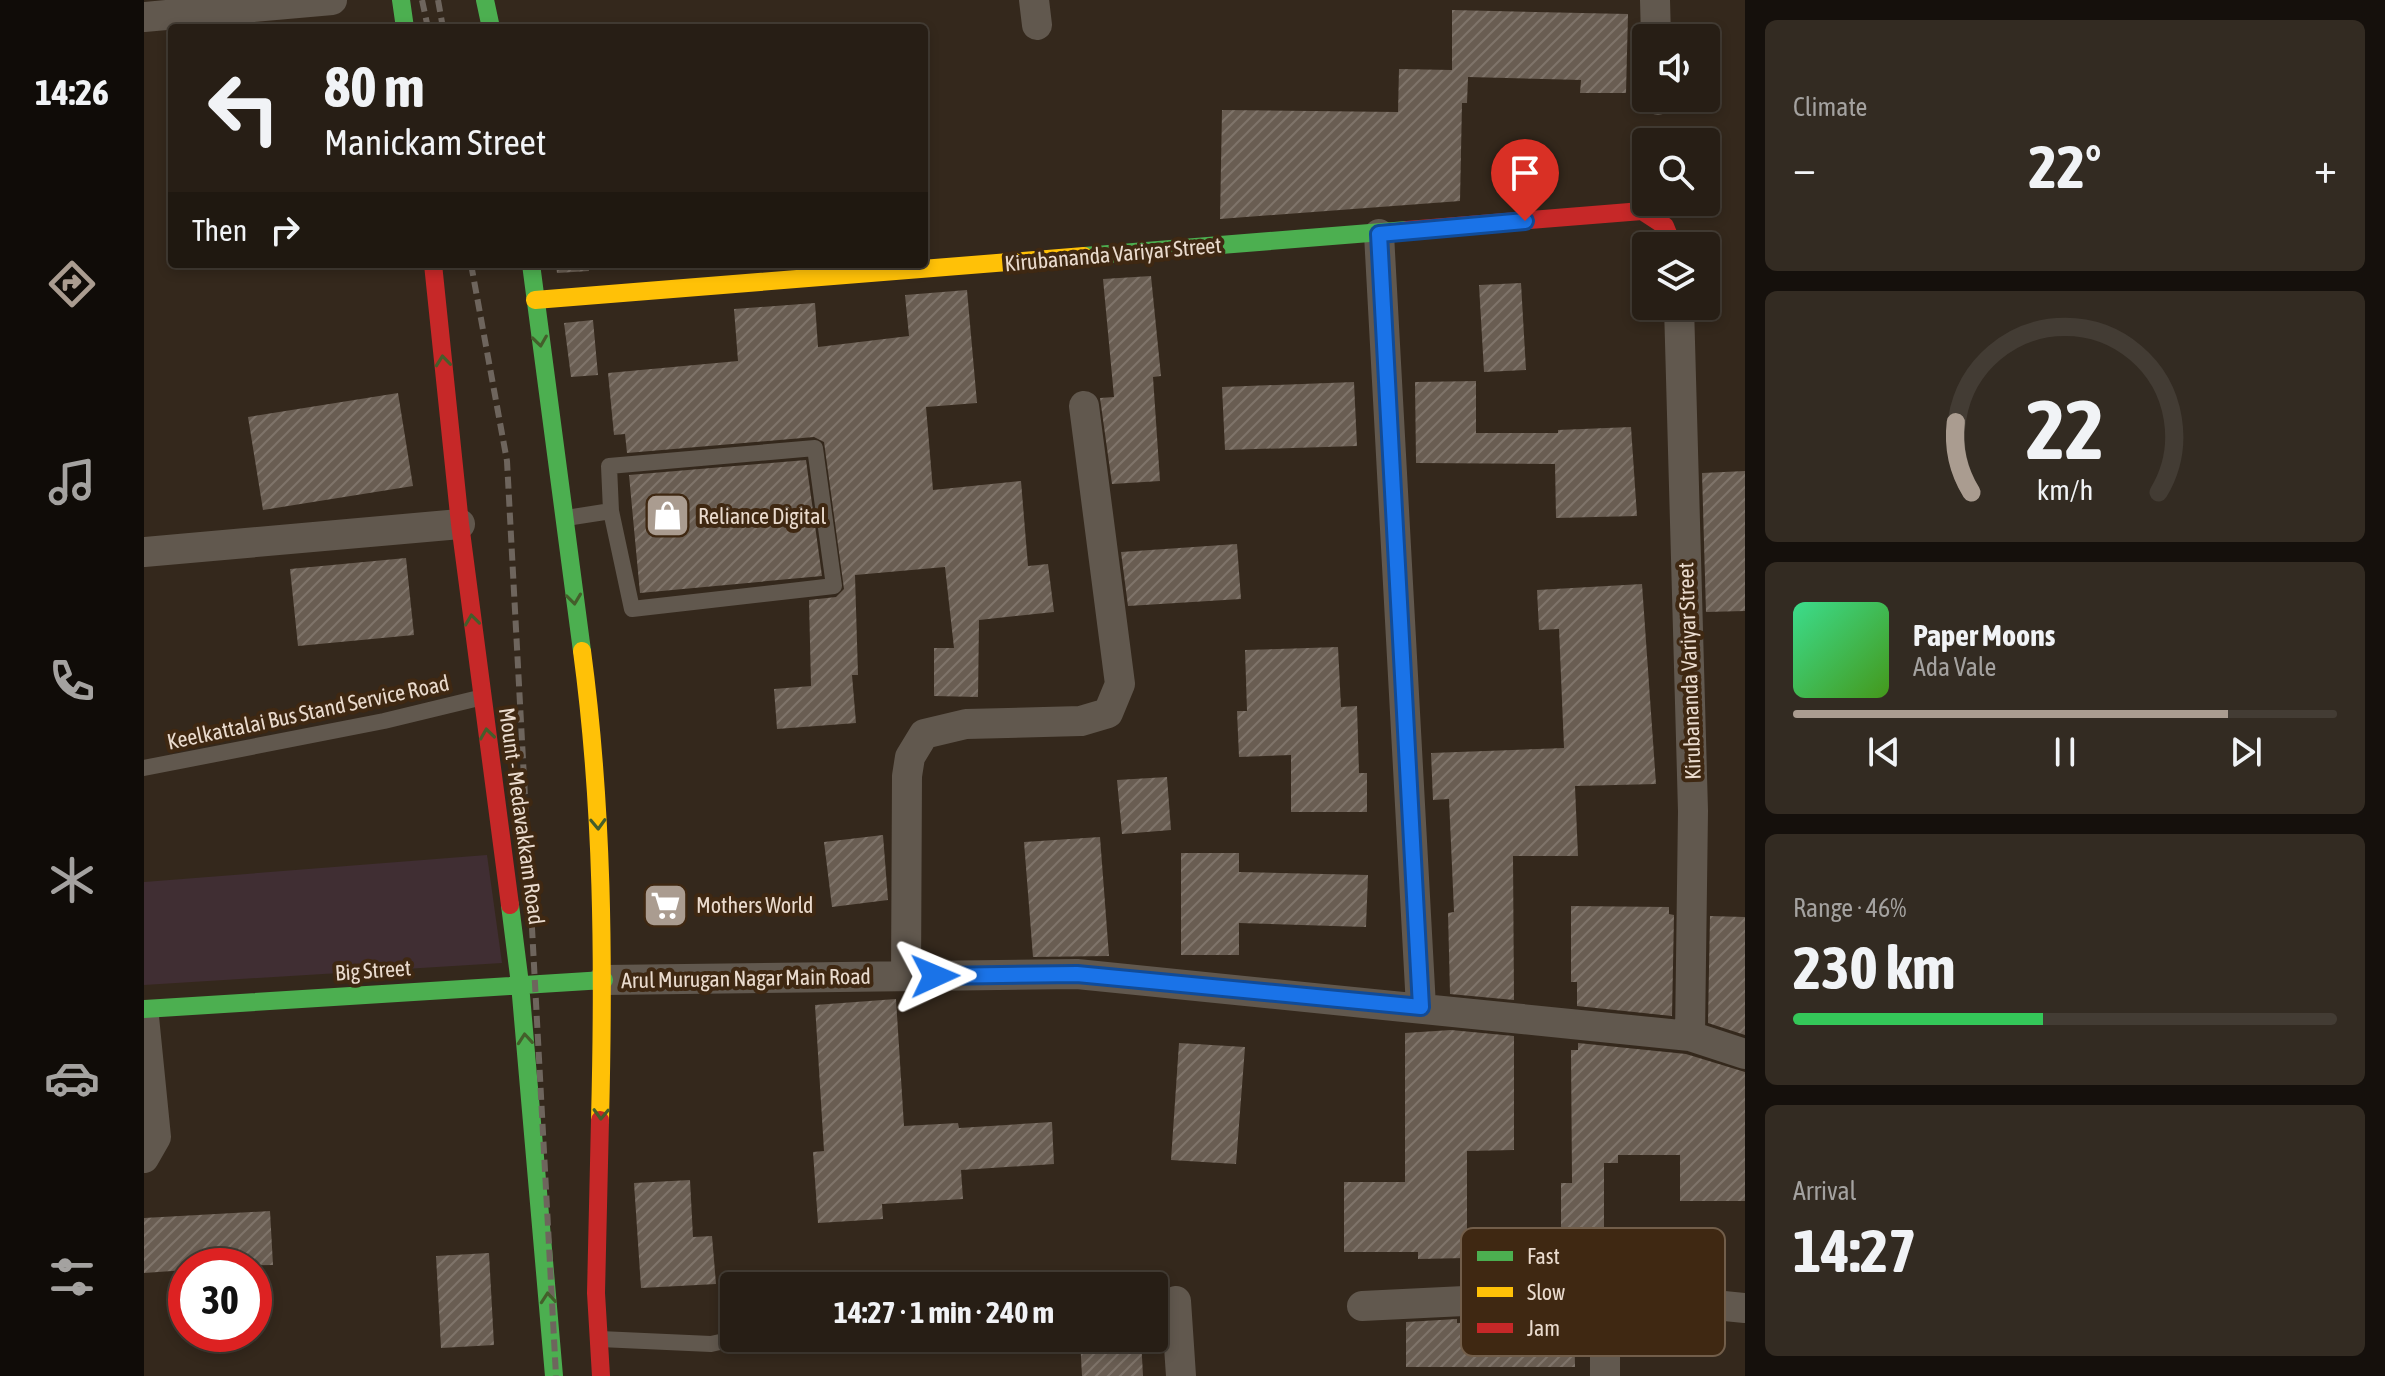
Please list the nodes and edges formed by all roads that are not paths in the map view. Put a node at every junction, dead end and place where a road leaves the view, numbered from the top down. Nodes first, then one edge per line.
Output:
1 (332, 0) edge
2 (401, 0) edge
3 (485, 0) edge
4 (1655, 0) edge
5 (144, 17) edge
6 (404, 24) edge
7 (490, 24) edge
8 (1656, 24) edge
9 (1667, 232) edge
10 (1379, 234) junction
11 (433, 268) edge
12 (531, 268) edge
13 (535, 300) junction
14 (1679, 320) edge
15 (1084, 406) dead end
16 (611, 511) junction
17 (564, 518) junction
18 (460, 524) junction
19 (144, 552) edge
20 (482, 697) junction
21 (144, 768) edge
22 (906, 976) junction
23 (604, 980) junction
24 (520, 984) junction
25 (1421, 1007) junction
26 (144, 1009) edge
27 (144, 1017) edge
28 (1690, 1036) junction
29 (1745, 1054) edge
30 (145, 1158) edge
31 (1176, 1301) dead end
32 (1461, 1301) edge
33 (1362, 1306) dead end
34 (1725, 1306) edge
35 (1745, 1308) edge
36 (598, 1339) junction
37 (720, 1342) edge
38 (554, 1376) edge
39 (601, 1376) edge
40 (1181, 1376) edge

1 - 5 street
2 - 6 main road
3 - 7 main road
4 - 8 street
9 - 10 main road, Kirubananda Variyar Street
10 - 13 main road, Kirubananda Variyar Street
10 - 25 street
18 -> 11 main road, Mount - Medavakkam Road
12 - 13 main road
13 -> 17 main road
14 - 28 street, Kirubananda Variyar Street
15 - 22 street
16 - 16 lane
16 - 17 lane
17 -> 23 main road
18 - 19 street
20 -> 18 main road, Mount - Medavakkam Road
20 - 21 lane, Keelkattalai Bus Stand Service Road
24 -> 20 main road, Mount - Medavakkam Road
22 - 23 street, Arul Murugan Nagar Main Road
22 - 25 street, Arul Murugan Nagar Main Road
23 - 24 main road, Big Street
23 -> 36 main road
24 - 26 main road, Big Street
38 -> 24 main road, Mount - Medavakkam Road
25 - 28 street, Arul Murugan Nagar Main Road
27 - 30 street
28 - 29 street, Arul Murugan Nagar Main Road
31 - 40 street
32 - 33 street
34 - 35 street
36 - 37 lane
36 - 39 main road

